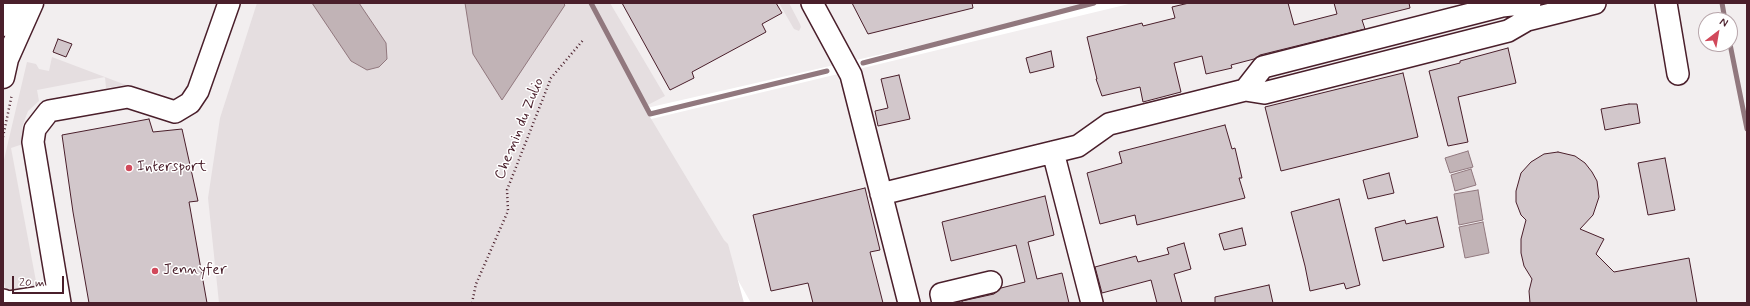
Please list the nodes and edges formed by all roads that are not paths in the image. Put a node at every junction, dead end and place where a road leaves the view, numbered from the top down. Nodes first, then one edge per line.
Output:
1 (13, 3) edge
2 (32, 3) edge
3 (229, 3) edge
4 (812, 3) edge
5 (1530, 3) edge
6 (1595, 3) edge
7 (1666, 3) edge
8 (3, 25) edge
9 (1678, 74) dead end
10 (3, 77) edge
11 (1244, 90) junction
12 (1053, 152) junction
13 (881, 194) junction
14 (991, 282) dead end
15 (59, 299) edge
16 (3, 300) edge
17 (909, 303) edge
18 (943, 303) edge
19 (1092, 303) edge

1 - 8 main road
2 - 10 main road
3 - 15 street
4 - 13 street
5 - 11 street
6 - 11 street
7 - 9 street
11 - 12 street
12 - 13 street
12 - 19 street
13 - 17 street
14 - 18 street
15 - 16 street

